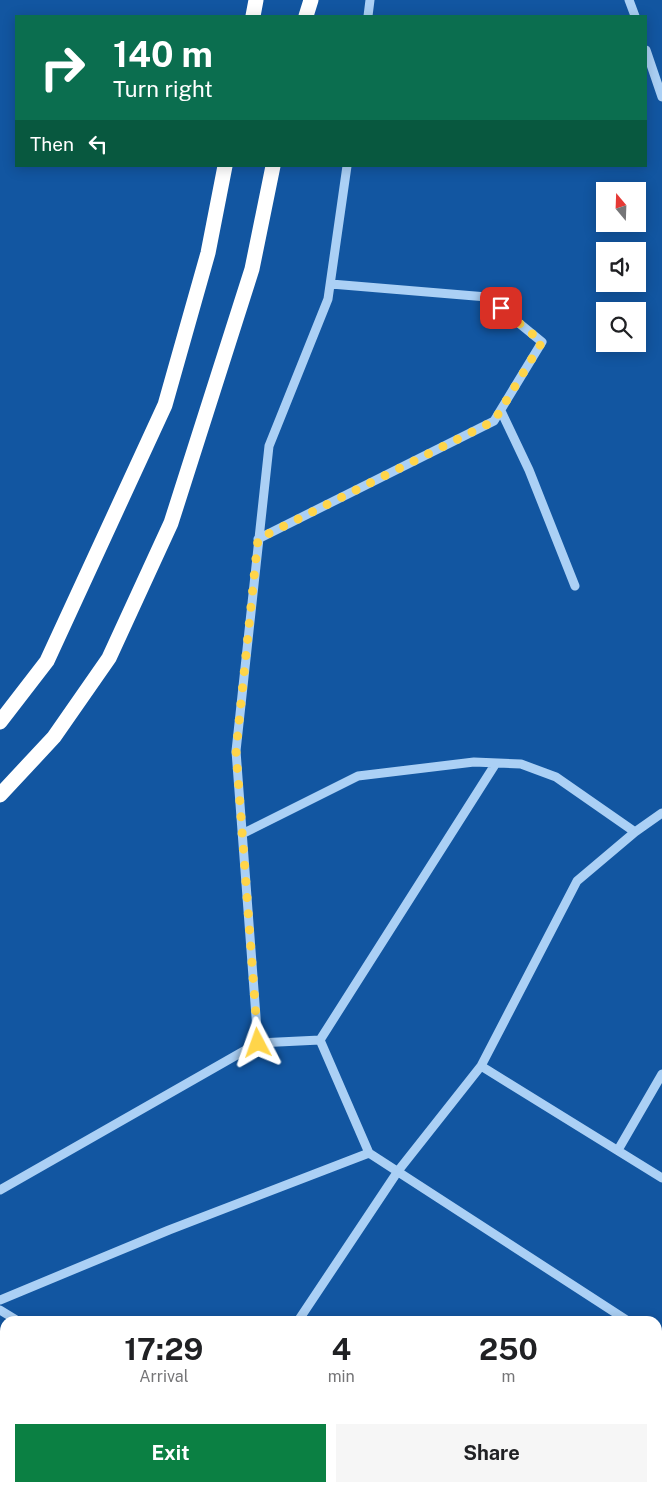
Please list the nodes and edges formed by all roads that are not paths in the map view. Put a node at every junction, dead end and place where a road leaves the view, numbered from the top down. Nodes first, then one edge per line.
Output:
1 (256, 0) edge
2 (311, 0) edge
3 (370, 0) edge
4 (629, 0) edge
5 (253, 15) edge
6 (306, 15) edge
7 (368, 15) edge
8 (635, 15) edge
9 (647, 53) edge
10 (662, 98) edge
11 (225, 167) edge
12 (273, 167) edge
13 (347, 167) edge
14 (331, 284) junction
15 (501, 411) junction
16 (258, 539) junction
17 (575, 586) dead end
18 (0, 722) edge
19 (496, 763) junction
20 (0, 795) edge
21 (662, 813) edge
22 (635, 832) junction
23 (242, 834) junction
24 (320, 1040) junction
25 (258, 1043) junction
26 (481, 1066) junction
27 (662, 1074) edge
28 (618, 1150) junction
29 (369, 1153) junction
30 (398, 1172) junction
31 (662, 1178) edge
32 (0, 1190) edge
33 (0, 1300) edge
34 (301, 1316) edge
35 (620, 1316) edge

1 - 5 highway
2 - 6 highway
3 - 7 street
4 - 8 street
9 - 10 street
11 - 18 highway
12 - 20 highway
13 - 14 street
14 - 15 street
14 - 16 street
15 - 16 street
15 - 17 street
16 - 23 street
19 - 22 street
19 - 23 street
19 - 24 street
21 - 22 street
22 - 26 street
23 - 25 street
24 - 25 street
24 - 29 street
25 - 32 street
26 - 28 street
26 - 30 street
27 - 28 street
28 - 31 street
29 - 30 street
29 - 33 street
30 - 34 street
30 - 35 street

